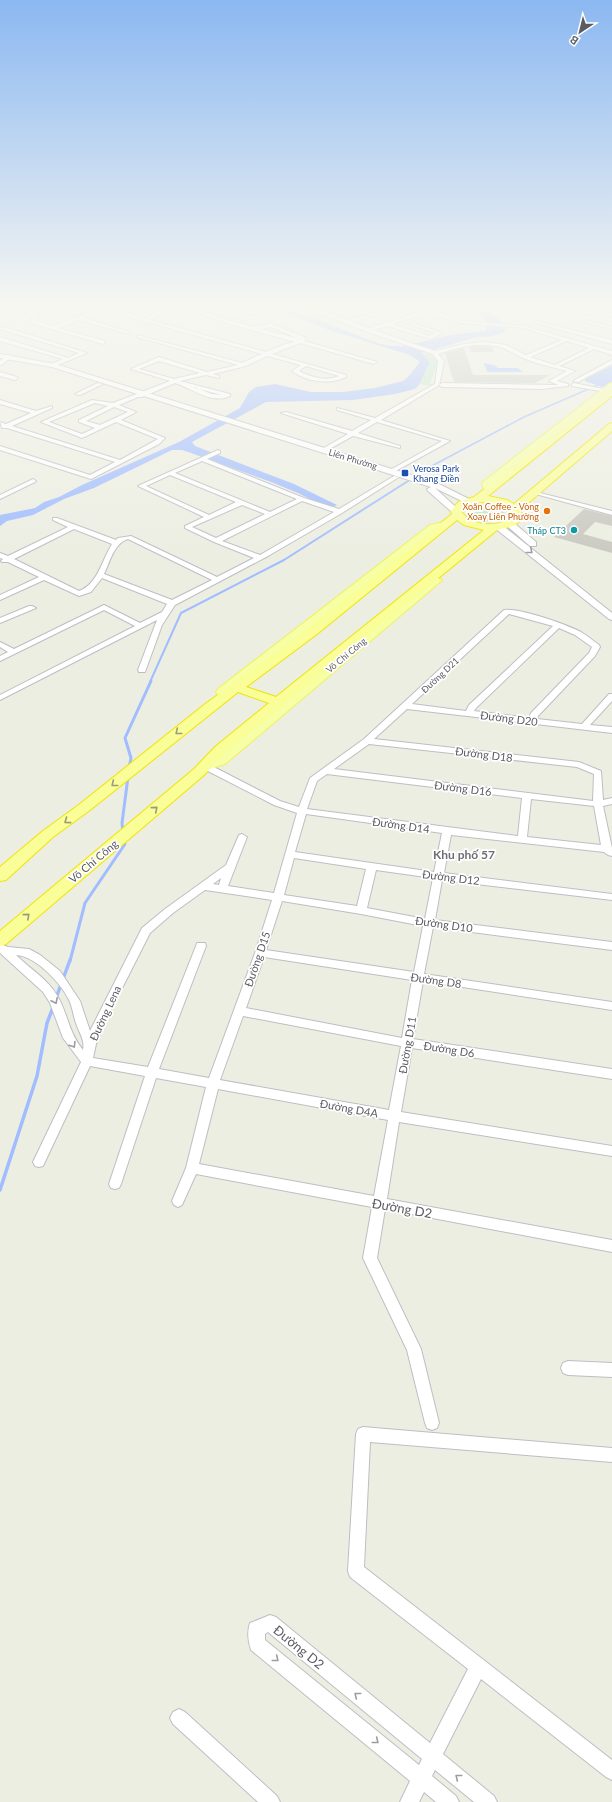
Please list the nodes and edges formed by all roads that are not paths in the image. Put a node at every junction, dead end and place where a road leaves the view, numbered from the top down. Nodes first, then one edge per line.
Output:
1 (89, 389) edge
2 (119, 389) edge
3 (125, 389) edge
4 (158, 389) edge
5 (167, 389) edge
6 (194, 389) edge
7 (206, 389) edge
8 (431, 389) edge
9 (608, 390) edge
10 (78, 394) dead end
11 (145, 396) junction
12 (0, 402) edge
13 (114, 405) junction
14 (50, 407) dead end
15 (339, 409) dead end
16 (36, 413) junction
17 (284, 413) dead end
18 (116, 420) junction
19 (377, 420) junction
20 (232, 423) junction
21 (0, 424) edge
22 (7, 426) junction
23 (612, 426) edge
24 (99, 427) junction
25 (0, 429) edge
26 (612, 431) edge
27 (352, 434) junction
28 (398, 447) dead end
29 (0, 448) edge
30 (324, 450) junction
31 (216, 453) dead end
32 (580, 456) junction
33 (203, 458) junction
34 (120, 462) junction
35 (170, 473) junction
36 (396, 474) junction
37 (33, 481) dead end
38 (416, 481) junction
39 (534, 492) junction
40 (0, 497) edge
41 (302, 499) junction
42 (240, 503) junction
43 (612, 506) edge
44 (465, 507) junction
45 (517, 511) junction
46 (340, 512) junction
47 (609, 512) edge
48 (270, 514) junction
49 (208, 517) junction
50 (55, 519) dead end
51 (73, 527) junction
52 (491, 530) junction
53 (216, 541) junction
54 (116, 543) junction
55 (0, 555) edge
56 (260, 558) junction
57 (8, 559) junction
58 (0, 562) edge
59 (100, 575) junction
60 (44, 577) junction
61 (218, 580) junction
62 (0, 598) edge
63 (172, 603) junction
64 (612, 607) edge
65 (32, 608) dead end
66 (163, 614) junction
67 (612, 617) edge
68 (0, 622) edge
69 (139, 625) junction
70 (557, 626) junction
71 (0, 644) edge
72 (14, 652) junction
73 (0, 659) edge
74 (142, 670) dead end
75 (238, 688) junction
76 (612, 696) edge
77 (0, 698) edge
78 (278, 702) junction
79 (406, 706) junction
80 (209, 708) junction
81 (468, 714) junction
82 (532, 721) junction
83 (584, 727) junction
84 (612, 730) edge
85 (368, 740) junction
86 (205, 766) junction
87 (327, 771) junction
88 (527, 795) junction
89 (612, 801) edge
90 (598, 804) junction
91 (302, 811) junction
92 (447, 832) junction
93 (48, 834) junction
94 (242, 837) dead end
95 (522, 840) junction
96 (609, 851) edge
97 (290, 854) junction
98 (372, 866) junction
99 (230, 867) junction
100 (0, 870) edge
101 (0, 876) edge
102 (439, 876) junction
103 (203, 886) junction
104 (222, 889) junction
105 (278, 897) junction
106 (612, 897) edge
107 (360, 910) junction
108 (430, 923) junction
109 (2, 946) edge
110 (201, 946) dead end
111 (612, 946) edge
112 (260, 953) junction
113 (36, 958) junction
114 (24, 968) junction
115 (418, 978) junction
116 (612, 1006) edge
117 (239, 1011) junction
118 (408, 1043) junction
119 (90, 1044) junction
120 (87, 1061) junction
121 (152, 1073) junction
122 (612, 1074) edge
123 (213, 1084) junction
124 (394, 1116) junction
125 (612, 1151) edge
126 (38, 1162) dead end
127 (192, 1168) junction
128 (115, 1184) dead end
129 (178, 1201) dead end
130 (379, 1204) junction
131 (612, 1246) edge
132 (568, 1368) dead end
133 (612, 1370) edge
134 (432, 1423) dead end
135 (612, 1455) edge
136 (478, 1667) junction
137 (179, 1718) dead end
138 (432, 1756) junction
139 (612, 1771) edge
140 (421, 1778) junction
141 (271, 1802) edge
142 (409, 1802) edge
143 (450, 1802) edge
144 (488, 1802) edge

1 - 10 street
2 - 11 street
3 - 11 street
4 - 11 street
5 - 11 street
6 - 7 street
8 - 19 street
9 - 44 highway
11 - 13 street
11 - 20 street
12 - 16 street
13 - 18 street
13 - 24 street
13 - 24 street
14 - 16 street
15 - 19 street
16 - 22 street
17 - 27 street
18 - 24 street
18 - 34 street
19 - 27 street
19 - 36 street
20 - 30 street, Liên Phường
20 - 36 street, Liên Phường
21 - 22 street
22 - 25 street
22 - 34 street
23 - 32 highway
26 - 32 main road
27 - 28 street
27 - 30 street
29 - 34 street
30 - 36 street, Liên Phường
31 - 33 street
32 - 39 main road
33 - 35 street
33 - 41 street
35 - 42 street
35 - 49 street
36 - 38 street, Liên Phường
36 - 46 street
37 - 40 street
38 - 44 street, Liên Phường
38 - 44 street, Liên Phường
39 - 45 highway
39 - 47 street
41 - 46 street
41 - 48 street
42 - 48 street
42 - 49 street
43 - 47 street
44 - 45 highway
44 - 45 highway
44 - 52 highway
44 - 52 highway
44 - 75 highway
44 - 80 main road
45 - 52 highway
45 - 64 street
46 - 56 street
48 - 53 street
49 - 53 street
50 - 51 street
51 - 54 street
51 - 57 street
52 -> 67 street
52 - 78 highway, Võ Chí Công
52 - 86 main road, Võ Chí Công
53 - 56 street
54 - 59 street
54 - 61 street
55 - 57 street
56 - 61 street
57 - 58 street
57 - 60 street
59 - 60 street
59 - 63 street
60 - 62 street
61 - 63 street
63 - 66 street
65 - 68 street
66 - 69 street
66 - 74 street
69 - 72 street
69 - 77 street
70 - 79 street, Đường D21
70 - 81 street
70 - 82 street
71 - 72 street
72 - 73 street
75 - 78 highway
75 - 80 highway
76 - 83 street
78 - 86 highway, Võ Chí Công
79 - 81 street, Đường D20
79 - 85 street, Đường D21
80 -> 93 highway
81 - 82 street, Đường D20
82 - 83 street, Đường D20
83 - 84 street, Đường D20
85 - 87 street, Đường D15
85 - 90 street, Đường D18
86 - 91 street, Đường D14
109 -> 86 highway, Võ Chí Công
87 - 88 street, Đường D16
87 - 91 street, Đường D15
88 - 90 street, Đường D16
88 - 95 street
89 - 90 street, Đường D16
90 - 96 street
91 - 92 street, Đường D14
91 - 97 street, Đường D15
92 - 95 street, Đường D14
92 - 102 street, Đường D11
93 - 100 main road
93 - 101 highway
94 - 99 street
95 - 96 street, Đường D14
97 - 98 street, Đường D12
97 - 105 street, Đường D15
98 - 102 street, Đường D12
98 - 107 street
99 - 103 street, Đường Lena
99 - 104 street
102 - 106 street, Đường D12
102 - 108 street, Đường D11
103 - 104 street, Đường D10
103 - 119 street, Đường Lena
104 - 105 street, Đường D10
105 - 107 street, Đường D10
105 - 112 street, Đường D15
107 - 108 street, Đường D10
108 - 111 street, Đường D10
108 - 115 street, Đường D11
109 - 113 street
109 - 114 street
110 - 121 street
112 - 115 street, Đường D8
112 - 117 street, Đường D15
113 - 114 street
113 - 119 street
114 -> 120 street
115 - 116 street, Đường D8
115 - 118 street, Đường D11
117 - 118 street, Đường D6
117 - 123 street, Đường D15
118 - 122 street, Đường D6
118 - 124 street, Đường D11
119 - 120 street, Đường Lena
120 - 121 street, Đường D4A
120 - 126 street, Đường Lena
121 - 123 street, Đường D4A
121 - 128 street
123 - 124 street, Đường D4A
123 - 127 street, Đường D15
124 - 125 street, Đường D4A
124 - 130 street, Đường D11
127 - 129 street, Đường D15
127 - 130 street, Đường D2
130 - 131 street, Đường D2
130 - 134 street, Đường D11
132 - 133 street
135 - 136 street
136 - 138 street
136 - 139 street
137 - 141 street
138 - 140 street
138 -> 140 street, Đường D2
144 -> 138 street, Đường D2
140 - 142 street
140 - 143 street, Đường D2

